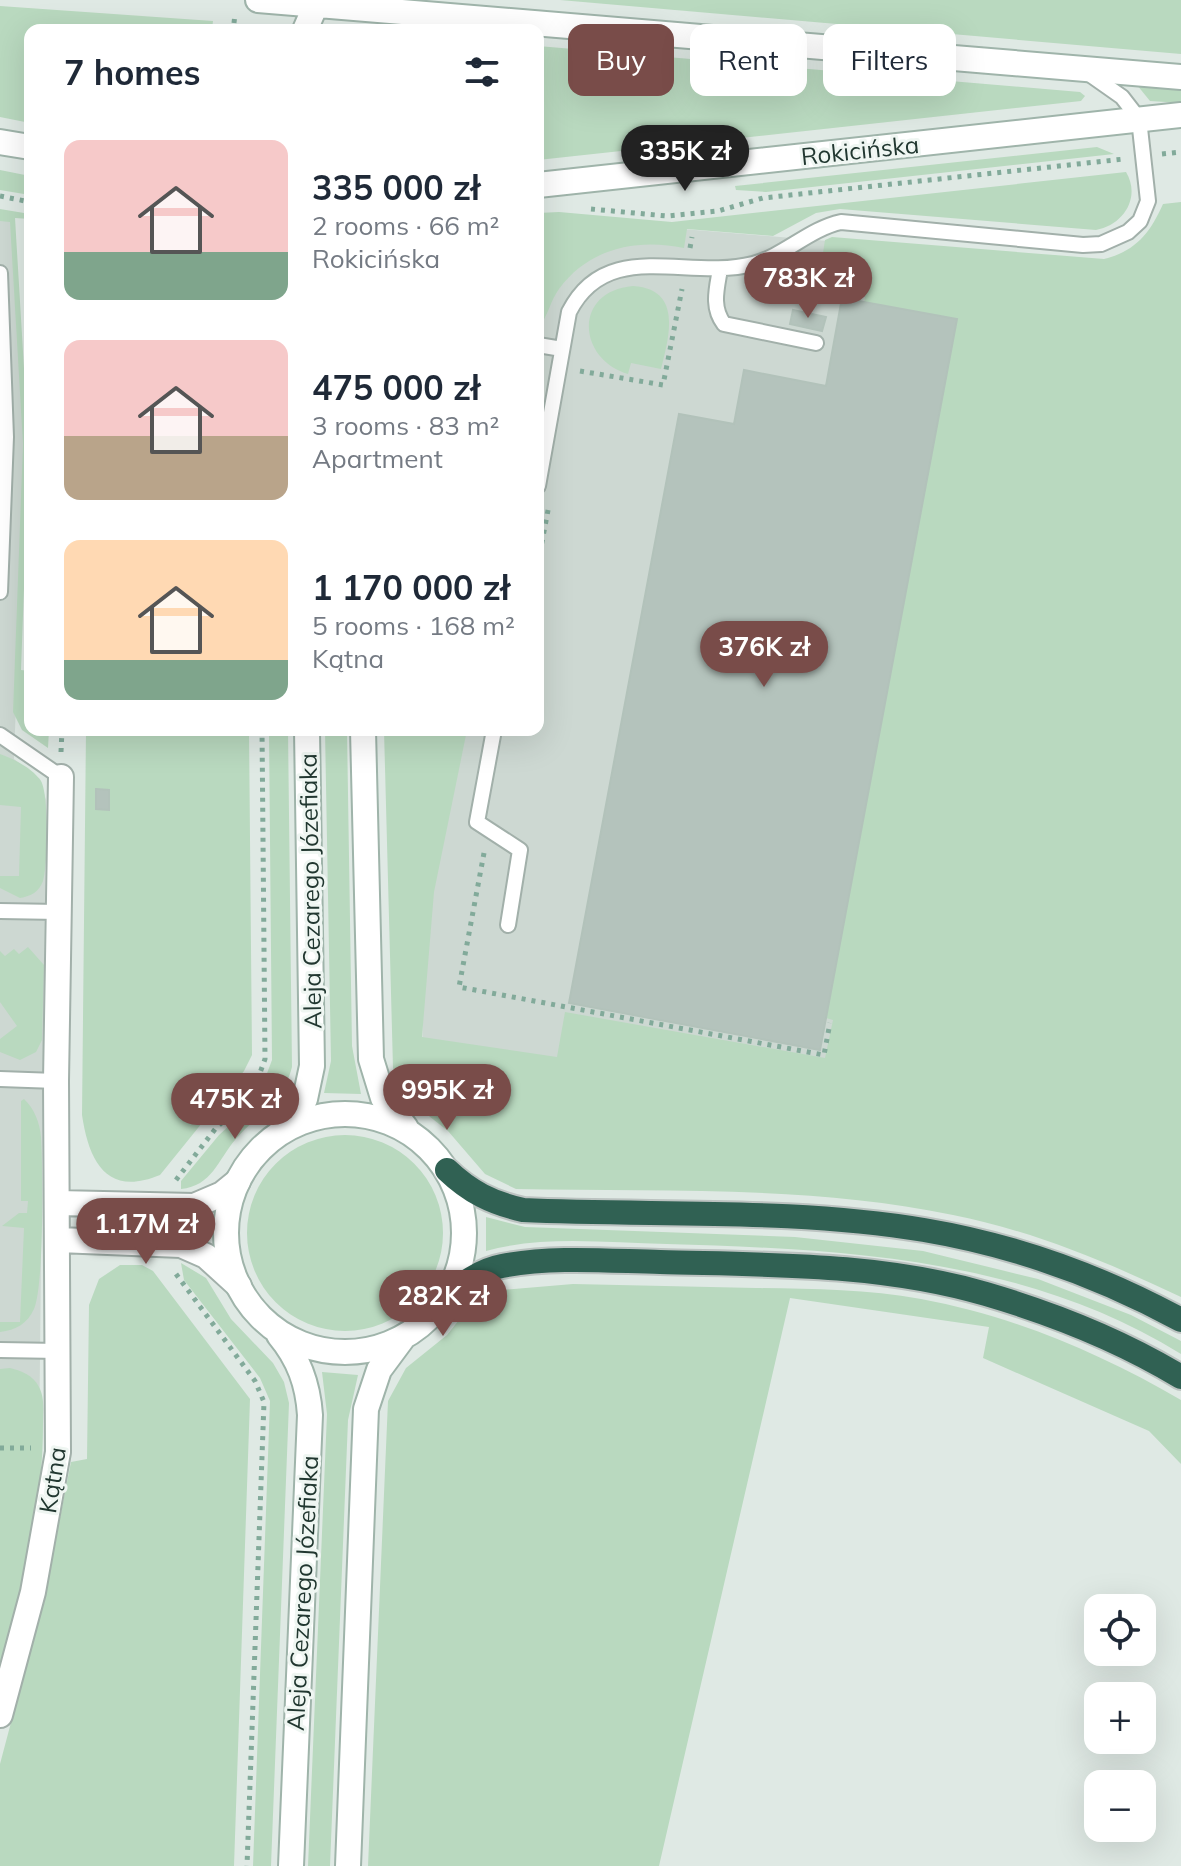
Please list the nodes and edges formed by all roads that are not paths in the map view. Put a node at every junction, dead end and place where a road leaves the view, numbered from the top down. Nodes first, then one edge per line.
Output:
1 (258, 0) edge
2 (317, 2) edge
3 (442, 15) edge
4 (308, 24) edge
5 (1082, 68) junction
6 (1181, 77) edge
7 (1181, 115) edge
8 (1139, 119) junction
9 (0, 142) edge
10 (24, 146) edge
11 (544, 184) edge
12 (720, 269) junction
13 (0, 273) edge
14 (816, 343) dead end
15 (544, 346) edge
16 (562, 349) junction
17 (544, 452) edge
18 (0, 592) edge
19 (0, 735) edge
20 (307, 736) edge
21 (363, 736) edge
22 (493, 736) edge
23 (61, 777) joint
24 (0, 911) edge
25 (59, 912) junction
26 (508, 925) dead end
27 (0, 1079) edge
28 (56, 1081) junction
29 (410, 1132) junction
30 (274, 1137) junction
31 (447, 1170) junction
32 (238, 1181) junction
33 (58, 1203) junction
34 (59, 1240) junction
35 (239, 1286) junction
36 (445, 1299) junction
37 (1181, 1320) edge
38 (275, 1330) junction
39 (404, 1337) junction
40 (0, 1350) edge
41 (59, 1351) junction
42 (1181, 1377) edge
43 (0, 1715) edge
44 (291, 1866) edge
45 (348, 1866) edge

1 - 2 main road
2 - 3 main road
2 - 4 main road
3 - 5 main road
5 - 6 main road
5 - 8 lane
7 - 8 main road, Rokicińska
8 - 11 main road, Rokicińska
8 - 12 lane
9 - 10 main road
12 - 14 lane
12 - 16 lane
13 - 18 lane
15 - 16 lane
16 - 17 lane
19 - 23 lane
20 - 30 main road, Aleja Cezarego Józefiaka
21 - 29 main road
22 - 26 lane
23 - 25 main road, Kątna
24 - 25 lane
25 - 28 main road, Kątna
27 - 28 lane
28 - 33 main road, Kątna
29 - 30 main road
29 - 31 main road
30 - 32 main road
31 - 36 main road
31 - 37 highway
32 - 33 main road
32 - 35 main road
33 - 34 main road, Kątna
34 - 35 main road
34 - 41 main road, Kątna
35 - 38 main road
36 - 39 main road
36 - 42 highway
38 - 39 main road
38 - 44 main road, Aleja Cezarego Józefiaka
39 - 45 main road
40 - 41 lane
41 - 43 main road, Kątna

